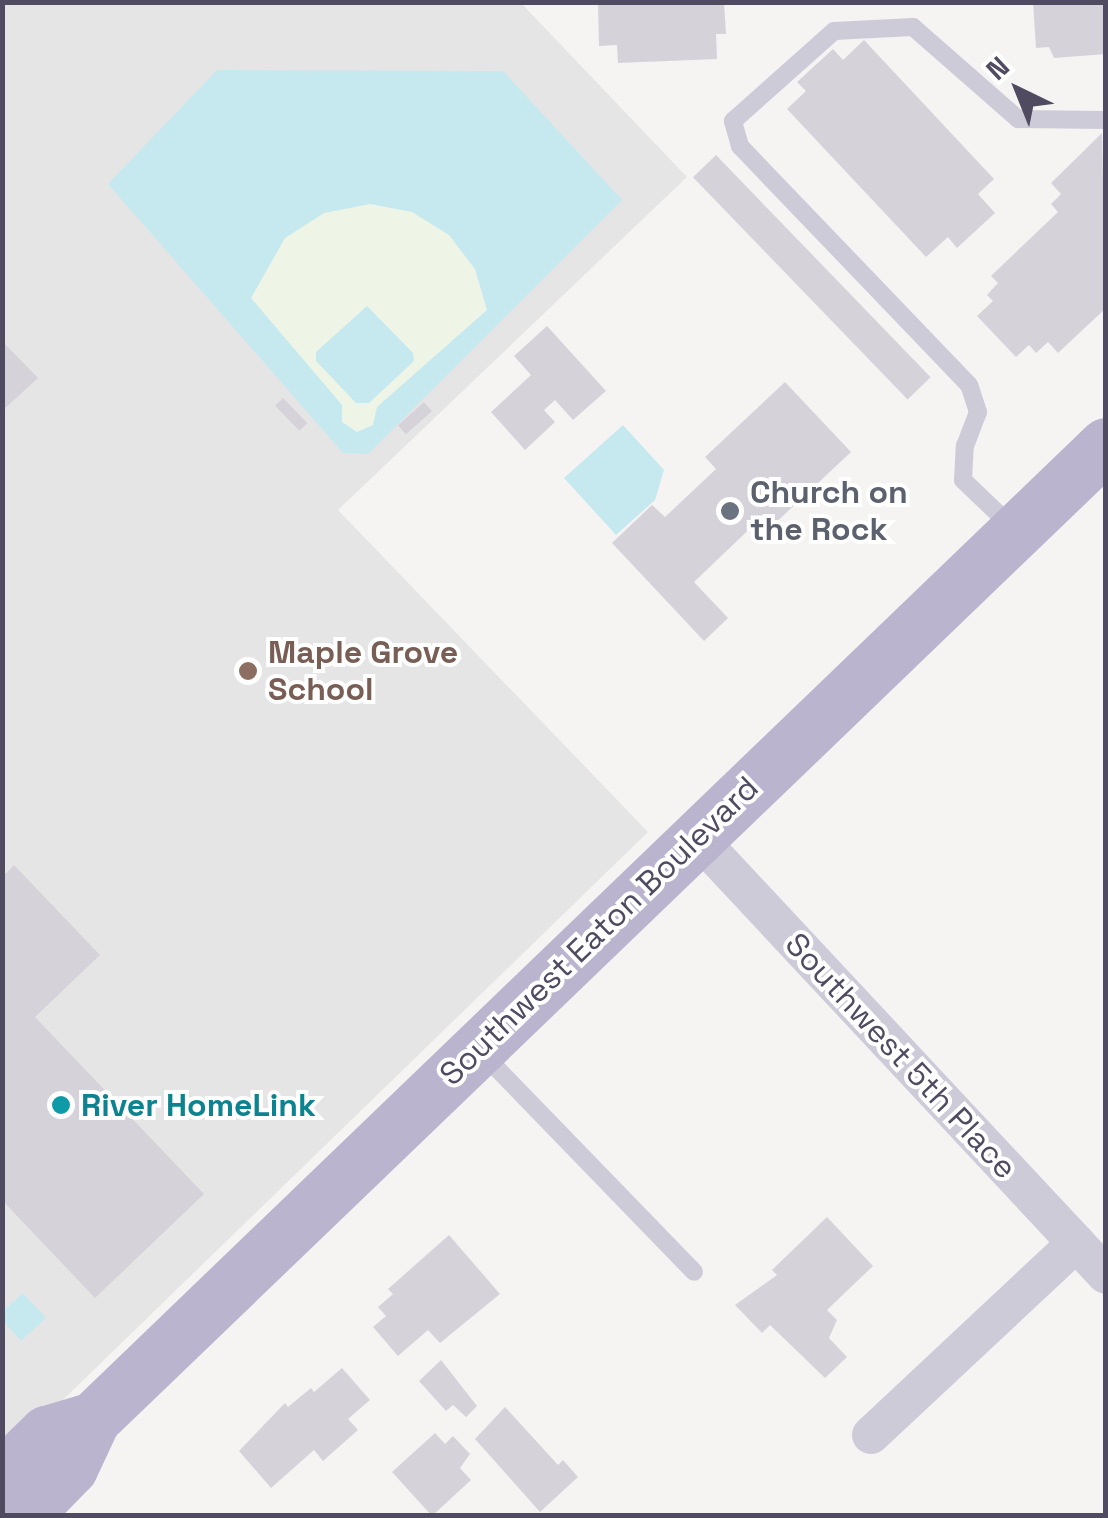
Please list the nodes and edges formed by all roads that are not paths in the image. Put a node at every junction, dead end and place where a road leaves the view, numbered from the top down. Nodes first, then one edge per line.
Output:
1 (1106, 120) edge
2 (1106, 444) edge
3 (1016, 531) junction
4 (696, 837) junction
5 (478, 1048) junction
6 (1076, 1243) junction
7 (694, 1272) dead end
8 (1106, 1275) edge
9 (93, 1419) junction
10 (871, 1435) dead end
11 (2, 1476) edge
12 (23, 1516) edge

1 - 3 lane
2 - 3 main road, Southwest Eaton Boulevard
3 - 4 main road, Southwest Eaton Boulevard
4 - 5 main road, Southwest Eaton Boulevard
4 - 6 street, Southwest 5th Place
5 - 7 lane
5 - 9 main road, Southwest Eaton Boulevard
6 - 8 street, Southwest 5th Place
6 - 10 street
9 - 11 main road, Southwest Eaton Boulevard
9 - 12 main road, Southwest Eaton Boulevard

